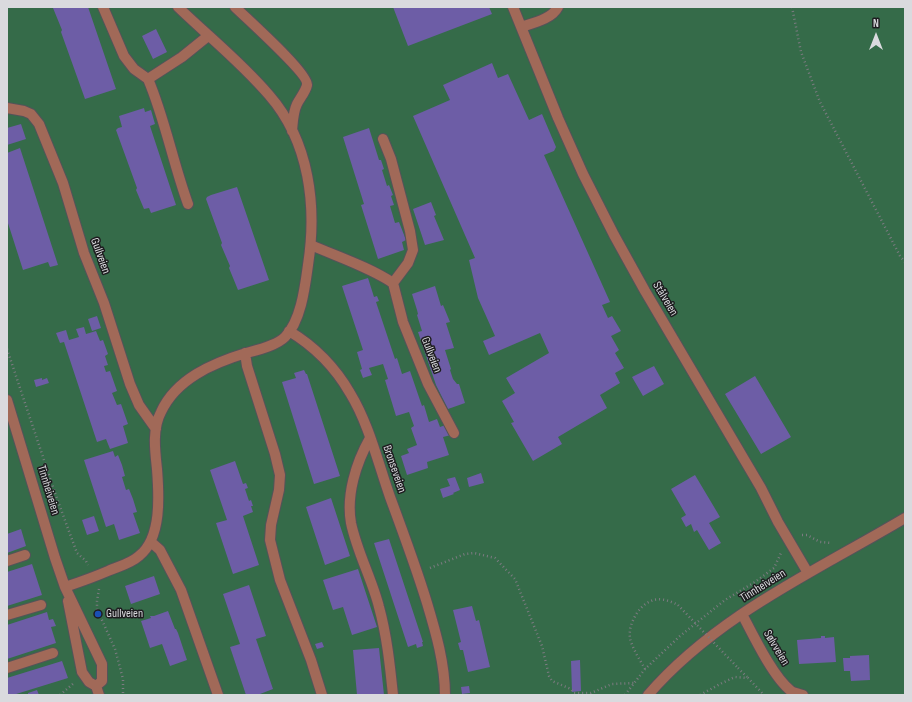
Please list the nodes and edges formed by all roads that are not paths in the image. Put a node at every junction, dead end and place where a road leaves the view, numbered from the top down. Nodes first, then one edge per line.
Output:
1 (103, 7) edge
2 (178, 7) edge
3 (235, 7) edge
4 (513, 7) edge
5 (558, 7) edge
6 (521, 27) junction
7 (208, 36) junction
8 (148, 79) junction
9 (7, 108) edge
10 (292, 131) junction
11 (383, 139) dead end
12 (188, 204) dead end
13 (311, 245) junction
14 (393, 283) junction
15 (289, 331) junction
16 (245, 353) junction
17 (7, 400) edge
18 (156, 429) junction
19 (454, 433) dead end
20 (370, 438) junction
21 (905, 518) edge
22 (150, 542) junction
23 (25, 555) dead end
24 (7, 561) edge
25 (808, 573) junction
26 (65, 587) junction
27 (41, 605) dead end
28 (742, 614) junction
29 (7, 615) edge
30 (53, 653) dead end
31 (7, 668) edge
32 (98, 691) edge
33 (792, 694) edge
34 (218, 695) edge
35 (322, 695) edge
36 (393, 695) edge
37 (445, 695) edge
38 (648, 695) edge
39 (803, 695) edge

1 - 8 street
2 - 7 street
3 - 10 street
4 - 6 street, Stålveien
5 - 6 street
6 - 25 street, Stålveien
7 - 8 street
7 - 10 street
8 - 12 street
9 - 18 street, Gullveien
10 - 13 street
11 - 14 street
13 - 14 street
13 - 15 street
14 - 19 street, Gullveien
15 - 16 street
15 - 20 street
16 - 18 street
16 - 35 street
17 - 26 street, Tinnheiveien
18 - 22 street
20 - 36 street, Bronseveien
20 - 37 street, Bronseveien
21 - 25 street, Tinnheiveien
22 - 26 street
22 - 34 street
23 - 24 street
25 - 28 street, Tinnheiveien
26 - 32 street, Tinnheiveien
26 - 32 street, Tinnheiveien
27 - 29 street
28 - 33 street, Sølvveien
28 - 38 street, Tinnheiveien
30 - 31 street
33 - 39 street, Sølvveien

